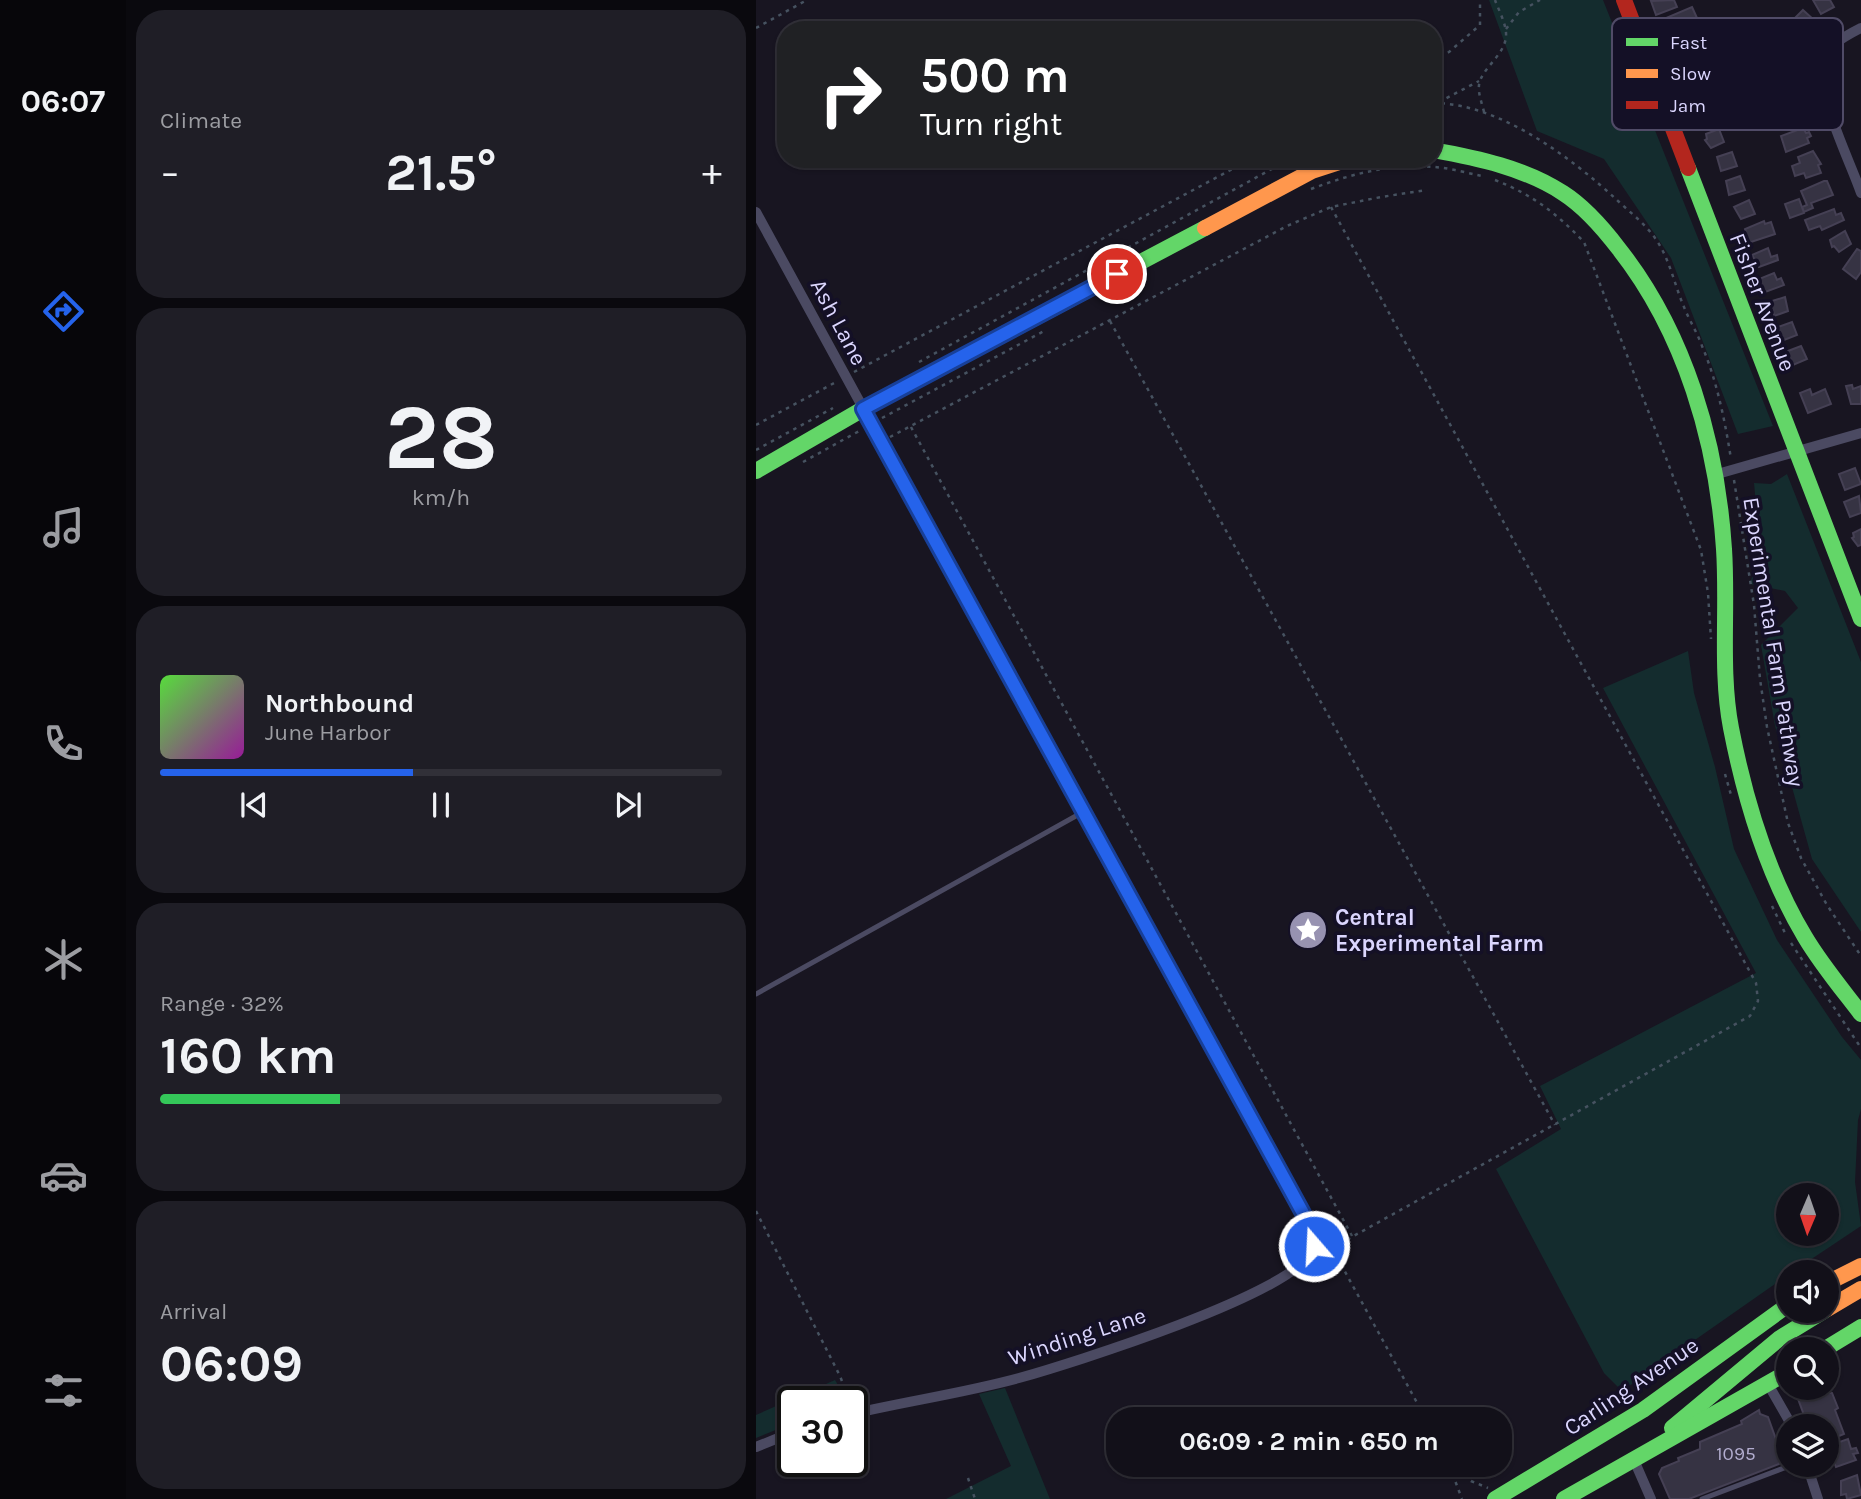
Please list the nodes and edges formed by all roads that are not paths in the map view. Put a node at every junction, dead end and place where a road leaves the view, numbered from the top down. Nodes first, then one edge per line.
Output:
1 (1624, 0) edge
2 (1631, 18) edge
3 (1861, 28) edge
4 (1843, 39) edge
5 (1674, 130) edge
6 (1837, 130) edge
7 (1442, 152) edge
8 (1321, 168) edge
9 (1861, 193) edge
10 (756, 212) edge
11 (863, 409) junction
12 (1861, 433) edge
13 (1797, 451) junction
14 (756, 471) edge
15 (1714, 475) junction
16 (1861, 619) edge
17 (1083, 812) junction
18 (756, 994) edge
19 (1861, 1014) edge
20 (1303, 1265) joint
21 (1861, 1266) edge
22 (1839, 1277) edge
23 (1861, 1289) edge
24 (1839, 1302) edge
25 (1776, 1313) edge
26 (1804, 1323) edge
27 (1861, 1327) edge
28 (1839, 1340) edge
29 (1776, 1379) edge
30 (1768, 1384) junction
31 (868, 1411) edge
32 (1784, 1414) edge
33 (777, 1438) edge
34 (756, 1447) edge
35 (1634, 1460) junction
36 (1776, 1471) edge
37 (1811, 1477) edge
38 (1493, 1493) edge
39 (1564, 1499) edge
40 (1650, 1499) edge
41 (1702, 1499) edge
42 (1818, 1499) edge

1 - 2 street, Fisher Avenue
3 - 4 street
5 - 13 street, Fisher Avenue
6 - 9 street
7 - 15 street
8 - 11 street
10 - 11 street, Ash Lane
11 - 14 street
11 - 17 street, Ash Lane
12 - 13 street
13 - 15 street
13 - 16 street, Fisher Avenue
15 - 19 street
17 - 18 lane
17 - 20 street, Ash Lane
20 - 31 street, Winding Lane
21 - 22 street
23 - 24 street
25 - 38 street, Carling Avenue
26 - 35 street
27 - 28 street
29 - 30 street
30 - 32 street
30 - 35 street
33 - 34 street
35 - 39 street
35 - 40 street
36 - 41 lane
37 - 42 street

